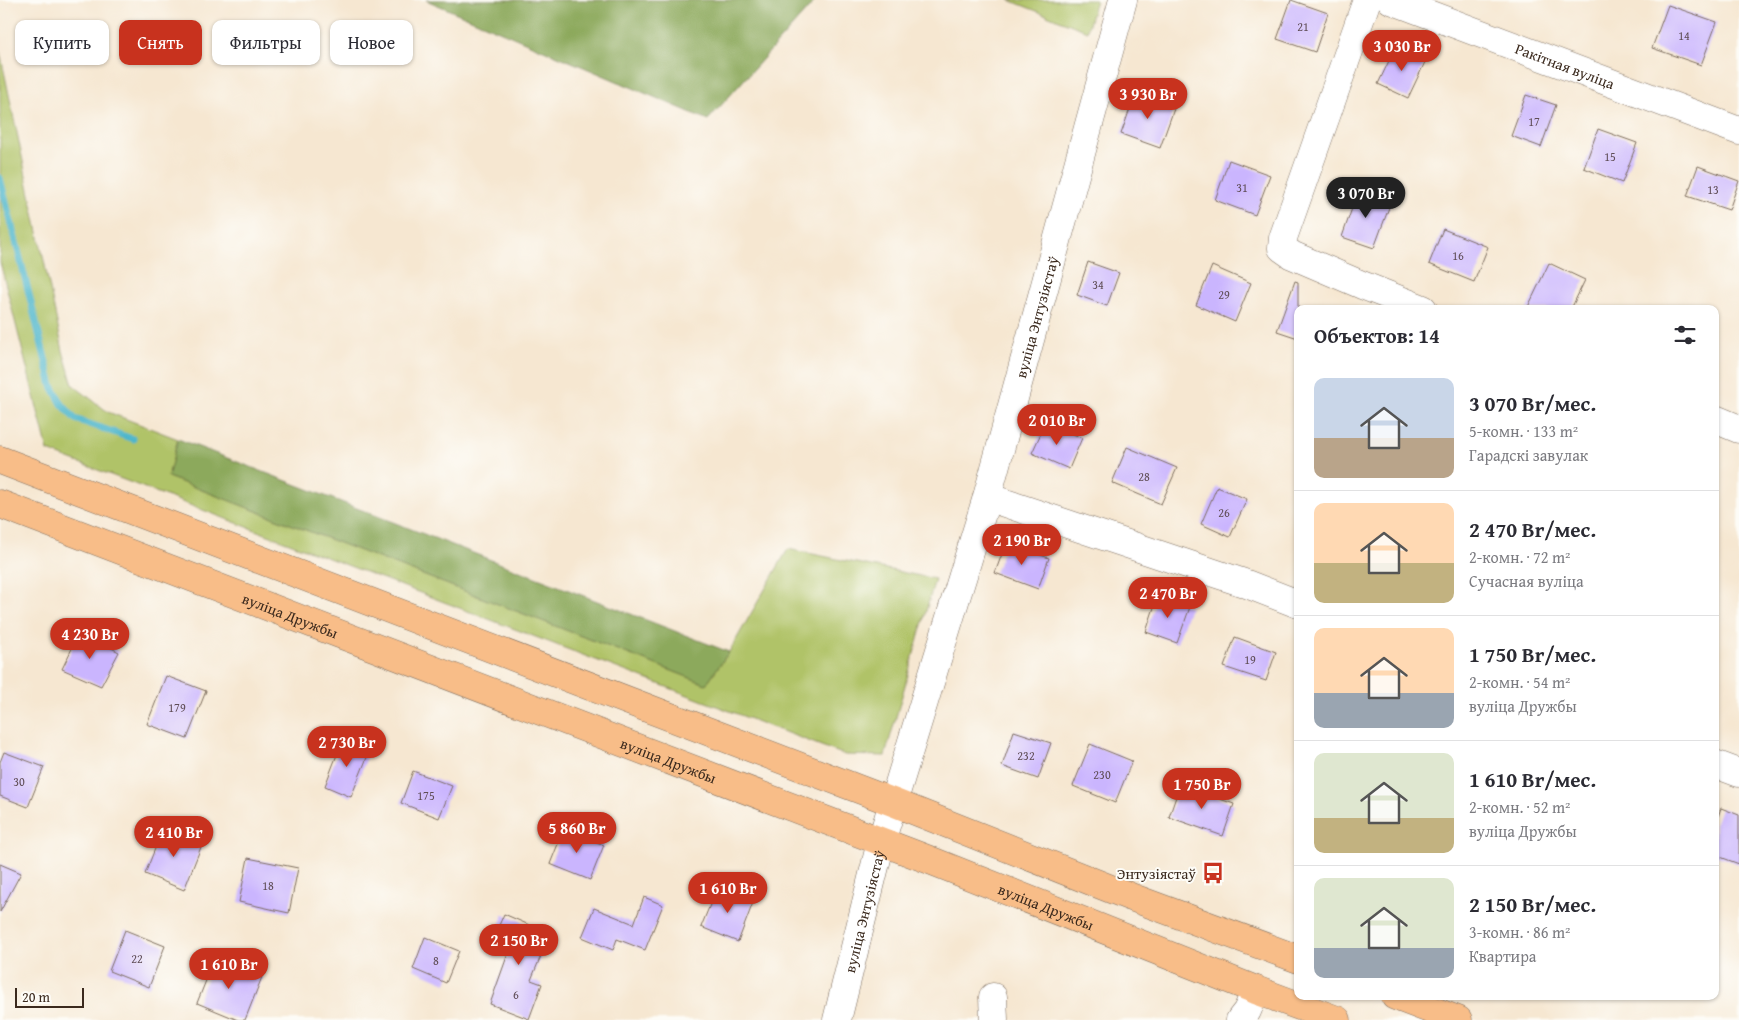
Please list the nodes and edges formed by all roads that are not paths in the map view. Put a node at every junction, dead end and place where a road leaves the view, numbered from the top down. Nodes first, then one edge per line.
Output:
1 (1123, 0) edge
2 (1367, 0) edge
3 (1391, 0) edge
4 (1739, 131) edge
5 (1412, 305) edge
6 (1719, 420) edge
7 (1739, 428) edge
8 (0, 460) edge
9 (986, 497) junction
10 (0, 504) edge
11 (1294, 602) edge
12 (1719, 766) edge
13 (1739, 773) edge
14 (895, 803) junction
15 (881, 842) junction
16 (1294, 958) edge
17 (1256, 990) junction
18 (1406, 1000) edge
19 (837, 1020) edge
20 (1240, 1020) edge
21 (1337, 1020) edge
22 (1458, 1020) edge

1 - 9 street, вуліца Энтузіястаў
2 - 5 street
3 - 4 street, Ракітная вуліца
6 - 7 street
8 - 14 main road
9 - 11 street
9 - 14 street, вуліца Энтузіястаў
10 - 15 main road, вуліца Дружбы
12 - 13 street
14 - 15 street, вуліца Энтузіястаў
14 - 16 main road
15 - 17 main road, вуліца Дружбы
15 - 19 street, вуліца Энтузіястаў
17 - 20 street
17 - 21 main road, вуліца Дружбы
18 - 22 main road

